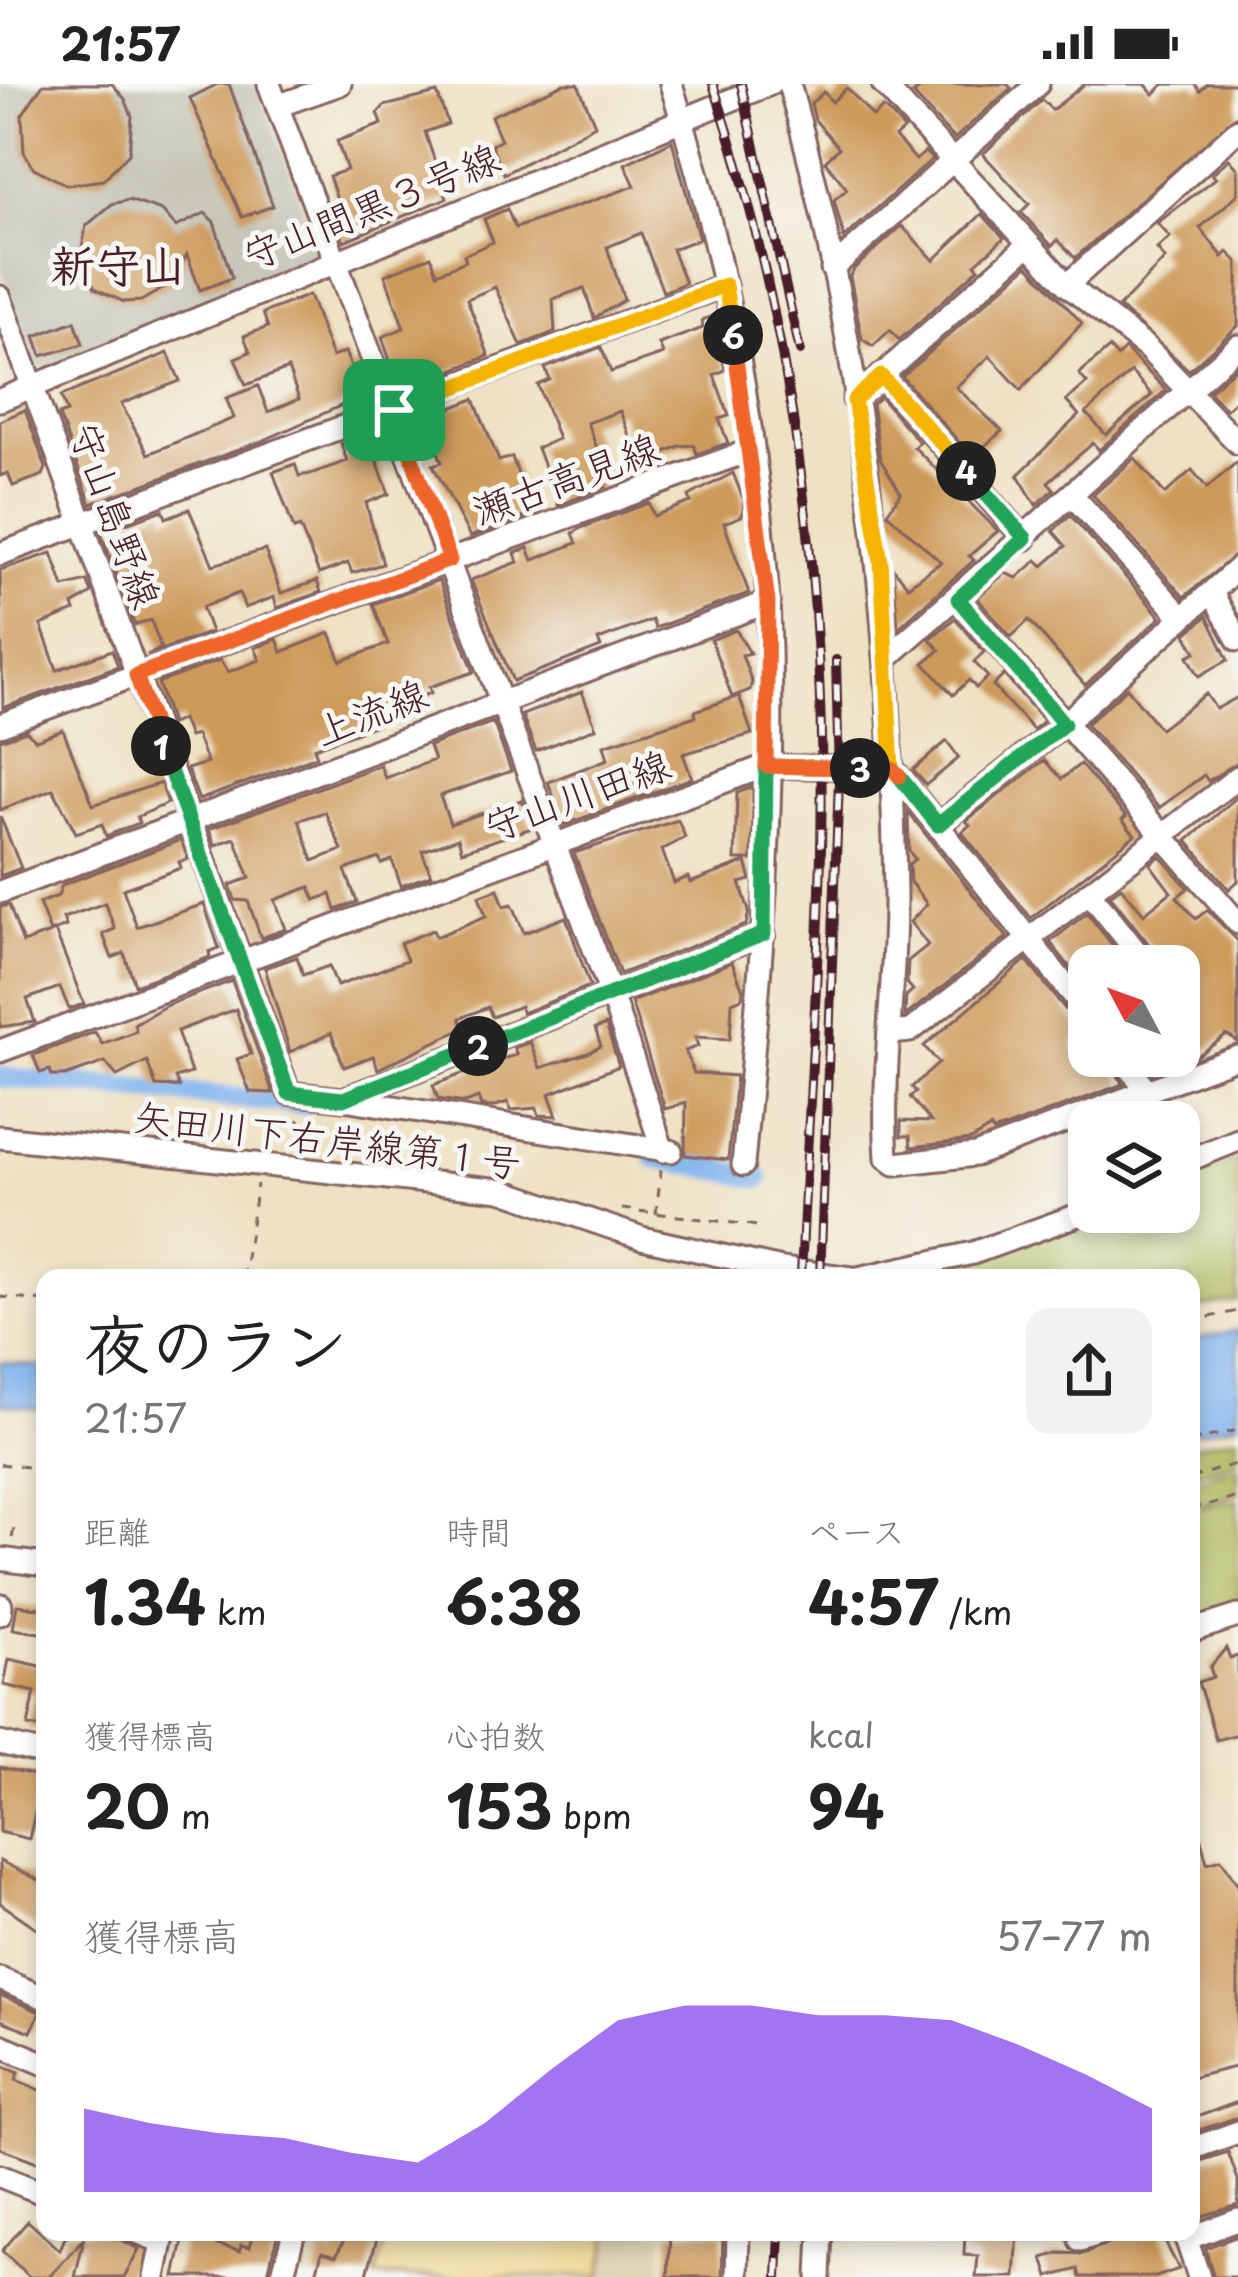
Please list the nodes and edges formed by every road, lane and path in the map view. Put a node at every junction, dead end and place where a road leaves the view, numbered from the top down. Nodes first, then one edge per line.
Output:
1 (340, 84) edge
2 (671, 84) edge
3 (770, 84) edge
4 (789, 84) edge
5 (883, 84) edge
6 (1038, 84) edge
7 (273, 95) edge
8 (682, 121) junction
9 (1238, 130) edge
10 (954, 160) junction
11 (1029, 244) junction
12 (338, 258) junction
13 (832, 269) junction
14 (725, 285) junction
15 (1067, 285) junction
16 (0, 297) edge
17 (1238, 346) edge
18 (881, 376) junction
19 (29, 387) junction
20 (1188, 391) junction
21 (0, 400) edge
22 (854, 400) junction
23 (394, 410) junction
24 (1238, 443) edge
25 (751, 450) junction
26 (1073, 496) junction
27 (81, 525) junction
28 (1025, 538) junction
29 (0, 554) edge
30 (450, 560) junction
31 (1238, 568) edge
32 (1212, 593) junction
33 (958, 599) junction
34 (768, 602) junction
35 (1182, 617) junction
36 (1238, 640) edge
37 (889, 656) junction
38 (136, 675) junction
39 (503, 703) junction
40 (1064, 724) junction
41 (0, 725) edge
42 (766, 766) junction
43 (892, 769) junction
44 (1238, 777) edge
45 (187, 821) junction
46 (938, 825) junction
47 (1163, 835) junction
48 (554, 841) junction
49 (0, 892) edge
50 (1088, 892) junction
51 (1238, 923) edge
52 (764, 934) junction
53 (1030, 939) junction
54 (1131, 945) edge
55 (237, 960) junction
56 (1068, 988) edge
57 (611, 994) junction
58 (891, 1033) junction
59 (0, 1051) edge
60 (1238, 1057) edge
61 (1137, 1077) edge
62 (1148, 1092) junction
63 (343, 1099) junction
64 (299, 1108) dead end
65 (0, 1137) edge
66 (1238, 1140) edge
67 (665, 1154) junction
68 (1200, 1155) edge
69 (743, 1165) dead end
70 (298, 1168) junction
71 (256, 1196) dead end
72 (608, 1207) dead end
73 (656, 1214) junction
74 (1068, 1219) edge
75 (758, 1226) dead end
76 (244, 1269) edge
77 (782, 1269) edge
78 (897, 1269) edge
79 (0, 1297) edge
80 (36, 1300) edge
81 (1238, 1311) edge
82 (1200, 1319) edge
83 (1238, 1430) edge
84 (1200, 1439) edge
85 (1238, 1463) edge
86 (0, 1464) edge
87 (36, 1467) edge
88 (1200, 1475) edge
89 (1238, 1497) edge
90 (1200, 1507) edge
91 (0, 1559) edge
92 (36, 1564) edge
93 (2, 1605) edge
94 (0, 1614) edge
95 (1238, 1616) edge
96 (1200, 1628) edge
97 (0, 1743) edge
98 (36, 1752) edge
99 (0, 1979) edge
100 (36, 1994) edge
101 (0, 2045) edge
102 (36, 2060) edge
103 (1238, 2132) edge
104 (1200, 2146) edge
105 (0, 2176) edge
106 (36, 2190) edge
107 (1238, 2220) edge
108 (1200, 2231) edge
109 (162, 2241) edge
110 (292, 2241) edge
111 (738, 2241) edge
112 (821, 2241) edge
113 (1187, 2241) edge
114 (155, 2277) edge
115 (282, 2277) edge
116 (737, 2277) edge
117 (819, 2277) edge
118 (1199, 2277) edge

1 - 7 street
2 - 8 street
3 - 8 street, 守山間黒３号線
4 - 13 street
5 - 10 street
6 - 10 street
7 - 12 street
8 - 12 street, 守山間黒３号線
8 - 14 street
9 - 15 street
10 - 11 street
10 - 13 street
11 - 15 street
11 - 18 street
12 - 19 street, 守山間黒３号線
12 - 23 street
13 - 22 street
14 - 23 street
14 - 25 street
15 - 20 street
16 - 19 street, 守山島野線
17 - 20 street
18 - 22 street
18 - 28 street
19 - 21 street, 守山間黒３号線
19 - 27 street, 守山島野線
20 - 24 street
20 - 26 street
22 - 37 street
23 - 27 street
23 - 30 street
25 - 30 street, 瀬古高見線
25 - 34 street
26 - 28 street
26 - 35 street
27 - 29 street
27 - 38 street, 守山島野線
28 - 33 street
30 - 38 street, 瀬古高見線
30 - 39 street
31 - 32 street
32 - 35 street
32 - 36 street
33 - 37 street
33 - 40 street
34 - 39 street, 上流線
34 - 42 street
35 - 40 street
37 - 43 street
38 - 41 street, 瀬古高見線
38 - 45 street, 守山島野線
39 - 45 street, 上流線
39 - 48 street
40 - 46 street
40 - 47 street
42 - 43 street, 守山川田線
42 - 48 street, 守山川田線
42 - 52 street
43 - 46 street
43 - 58 street
44 - 47 street
45 - 49 street, 上流線
45 - 55 street, 守山島野線
46 - 53 street
47 - 50 street
47 - 51 street
48 - 55 street, 守山川田線
48 - 57 street
50 - 53 street
50 - 54 street
52 - 57 street
52 - 69 street
53 - 56 street
53 - 58 street
55 - 59 street, 守山川田線
55 - 63 street, 守山島野線
57 - 63 street
57 - 67 street
58 - 62 street
60 - 62 street
61 - 62 street
63 - 67 street
64 - 70 path
65 - 70 street, 矢田川下右岸線第１号
66 - 68 street
67 - 73 path
70 - 77 street, 矢田川下右岸線第１号
71 - 76 path
72 - 73 path
73 - 75 path
74 - 78 street, 矢田川下右岸線第１号
79 - 80 path
81 - 82 path
83 - 84 path
85 - 88 path
86 - 87 path
89 - 90 path
91 - 92 street
93 - 94 street
95 - 96 street
97 - 98 street
99 - 100 street
101 - 102 street
103 - 104 street
105 - 106 street
107 - 108 street
109 - 114 street
110 - 115 street
111 - 116 street
112 - 117 street
113 - 118 street

